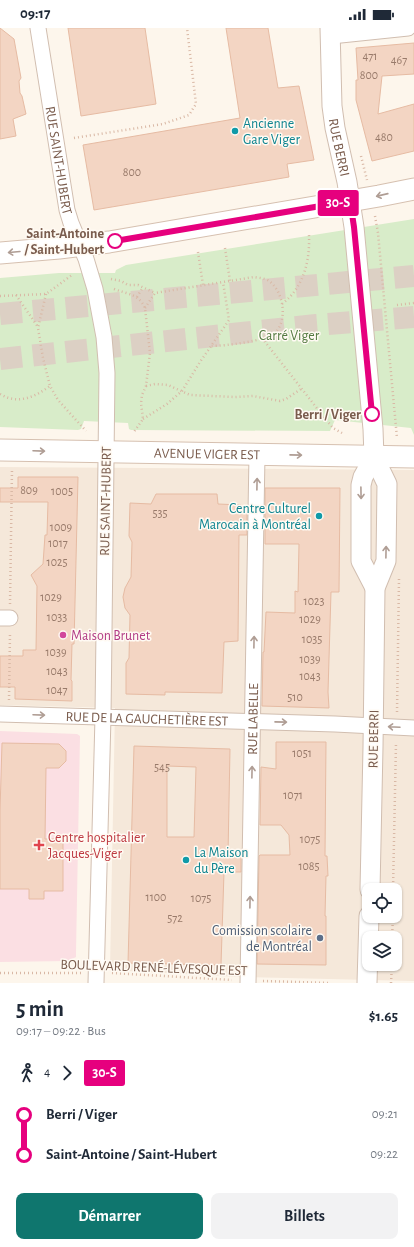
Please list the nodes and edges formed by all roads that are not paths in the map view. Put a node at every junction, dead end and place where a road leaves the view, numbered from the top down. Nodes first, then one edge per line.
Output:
1 (38, 28) edge
2 (408, 28) edge
3 (330, 32) edge
4 (414, 189) edge
5 (350, 201) junction
6 (81, 246) junction
7 (0, 253) edge
8 (6, 450) edge
9 (106, 452) junction
10 (257, 455) junction
11 (374, 457) junction
12 (414, 457) edge
13 (374, 588) junction
14 (4, 709) edge
15 (103, 717) junction
16 (253, 722) junction
17 (373, 726) junction
18 (414, 728) edge
19 (370, 883) edge
20 (369, 923) edge
21 (97, 978) edge
22 (248, 982) edge
23 (367, 983) edge

1 - 6 street, RUE SAINT-HUBERT
2 - 3 street
3 - 5 street, RUE BERRI
4 -> 5 main road
5 - 6 main road
5 - 11 street, RUE BERRI
6 -> 7 main road
6 - 9 street, RUE SAINT-HUBERT
8 -> 9 main road, AVENUE VIGER EST
9 - 10 main road, AVENUE VIGER EST
9 - 15 street, RUE SAINT-HUBERT
10 -> 11 main road, AVENUE VIGER EST
16 -> 10 street, RUE LABELLE
11 - 12 main road, AVENUE VIGER EST
13 -> 11 street, RUE BERRI
11 -> 13 street, RUE BERRI
13 - 17 street, RUE BERRI
14 -> 15 street, RUE DE LA GAUCHETIÈRE EST
15 - 16 street, RUE DE LA GAUCHETIÈRE EST
15 - 21 street, RUE SAINT-HUBERT
16 -> 17 street, RUE DE LA GAUCHETIÈRE EST
22 -> 16 street, RUE LABELLE
18 -> 17 street, RUE DE LA GAUCHETIÈRE EST
17 - 19 street, RUE BERRI
20 - 23 street

